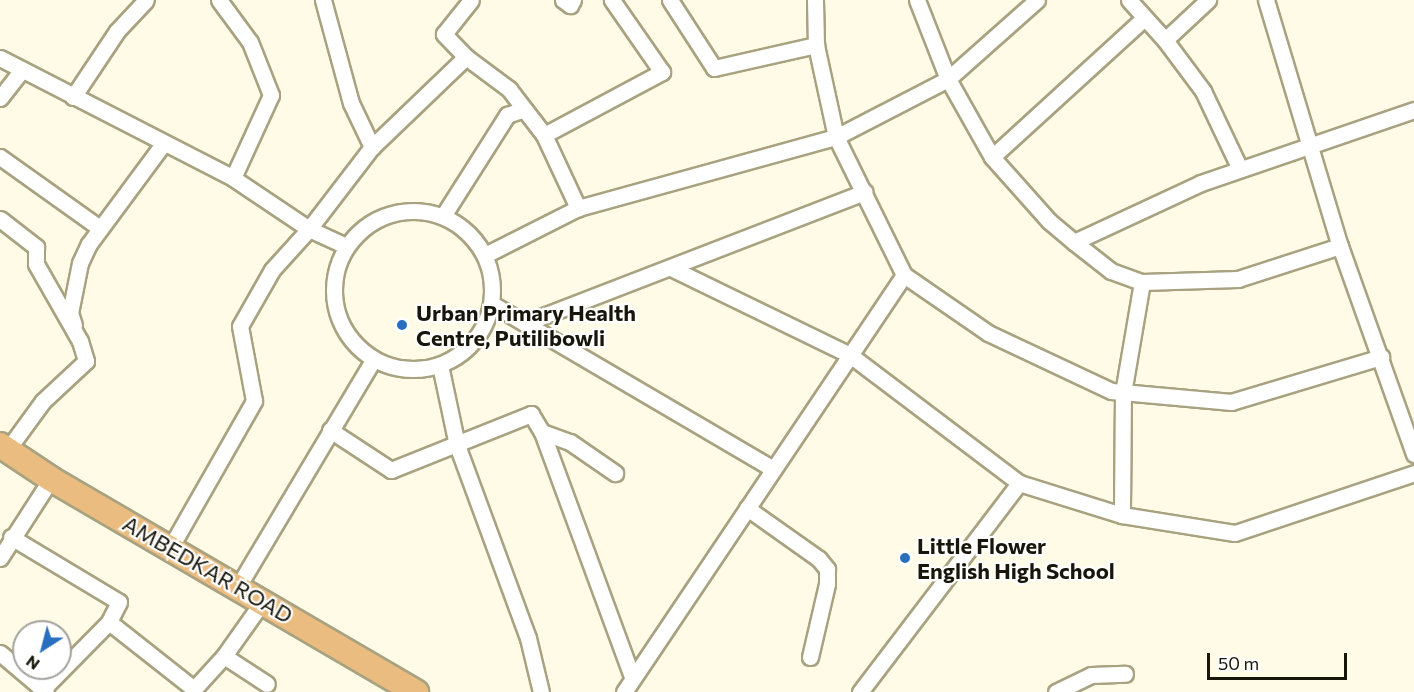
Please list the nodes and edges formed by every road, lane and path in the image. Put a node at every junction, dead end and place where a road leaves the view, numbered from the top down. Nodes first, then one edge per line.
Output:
1 (146, 0) edge
2 (219, 0) edge
3 (323, 0) edge
4 (471, 0) edge
5 (563, 0) edge
6 (573, 0) edge
7 (612, 0) edge
8 (669, 0) edge
9 (816, 0) edge
10 (917, 0) edge
11 (1037, 0) edge
12 (1129, 0) edge
13 (1208, 0) edge
14 (1266, 0) edge
15 (1144, 18) junction
16 (1165, 40) junction
17 (816, 45) junction
18 (466, 57) junction
19 (0, 58) edge
20 (22, 70) junction
21 (948, 79) junction
22 (74, 97) junction
23 (0, 98) edge
24 (1414, 110) edge
25 (544, 135) junction
26 (836, 137) junction
27 (1311, 143) junction
28 (163, 144) junction
29 (372, 147) junction
30 (0, 157) edge
31 (992, 157) junction
32 (1240, 169) junction
33 (233, 178) junction
34 (865, 192) junction
35 (578, 208) junction
36 (443, 216) junction
37 (0, 219) edge
38 (98, 227) junction
39 (309, 229) junction
40 (1074, 242) junction
41 (346, 246) junction
42 (1340, 246) junction
43 (485, 255) junction
44 (671, 268) junction
45 (904, 275) junction
46 (1142, 282) junction
47 (492, 304) junction
48 (525, 323) junction
49 (80, 341) junction
50 (850, 355) junction
51 (1381, 357) junction
52 (373, 360) junction
53 (440, 366) junction
54 (1123, 393) junction
55 (330, 430) junction
56 (542, 432) junction
57 (457, 445) junction
58 (4, 447) edge
59 (1414, 454) edge
60 (773, 469) junction
61 (615, 472) dead end
62 (1414, 473) edge
63 (51, 479) junction
64 (1019, 483) junction
65 (747, 508) junction
66 (1122, 515) junction
67 (11, 537) junction
68 (170, 548) junction
69 (0, 558) edge
70 (239, 585) junction
71 (263, 601) junction
72 (109, 622) junction
73 (0, 653) edge
74 (224, 656) junction
75 (810, 657) dead end
76 (1125, 674) dead end
77 (632, 677) junction
78 (267, 684) dead end
79 (43, 691) edge
80 (417, 692) edge
81 (542, 692) edge
82 (624, 692) edge
83 (860, 692) edge
84 (1056, 692) edge

1 - 22 street
2 - 33 street
3 - 29 street
4 - 18 street
5 - 6 street
7 - 25 street
8 - 17 street
9 - 17 street
10 - 21 street
11 - 21 street
12 - 15 street
13 - 16 street
14 - 27 street
15 - 16 street
15 - 31 street
16 - 32 street
17 - 26 street
18 - 25 street
18 - 29 street
19 - 20 street
20 - 22 street
20 - 23 street
21 - 26 street
21 - 31 street
22 - 28 street
24 - 27 street
25 - 35 street
25 - 36 street
26 - 34 street
26 - 35 street
27 - 32 street
27 - 42 street
28 - 33 street
28 - 38 street
29 - 39 street
30 - 38 street
31 - 40 street
32 - 40 street
33 - 39 street
34 - 44 street
34 - 45 street
35 - 43 street
36 - 41 street
36 - 43 street
37 - 49 street
38 - 49 street
39 - 41 street
39 - 68 street
40 - 46 street
41 - 52 street
42 - 46 street
42 - 51 street
43 - 47 street
44 - 48 street
44 - 50 street
45 - 50 street
45 - 54 street
46 - 54 street
47 - 48 street
47 - 53 street
48 - 60 street
49 - 58 street
50 - 60 street
50 - 64 street
51 - 54 street
51 - 59 street
52 - 53 street
52 - 55 street
53 - 57 street
54 - 66 street
55 - 57 street
55 - 70 street
56 - 57 street
56 - 61 street
56 - 77 street
57 - 81 street
58 - 63 main road, AMBEDKAR ROAD
60 - 65 street
62 - 66 street
63 - 67 street
63 - 68 main road, AMBEDKAR ROAD
64 - 66 street
64 - 83 street
65 - 75 street
65 - 77 street
67 - 69 street
67 - 72 street
68 - 70 main road, AMBEDKAR ROAD
70 - 71 main road, AMBEDKAR ROAD
71 - 74 street
71 - 80 main road, AMBEDKAR ROAD
72 - 74 street
72 - 79 street
73 - 79 street
74 - 78 street
76 - 84 street
77 - 82 street

